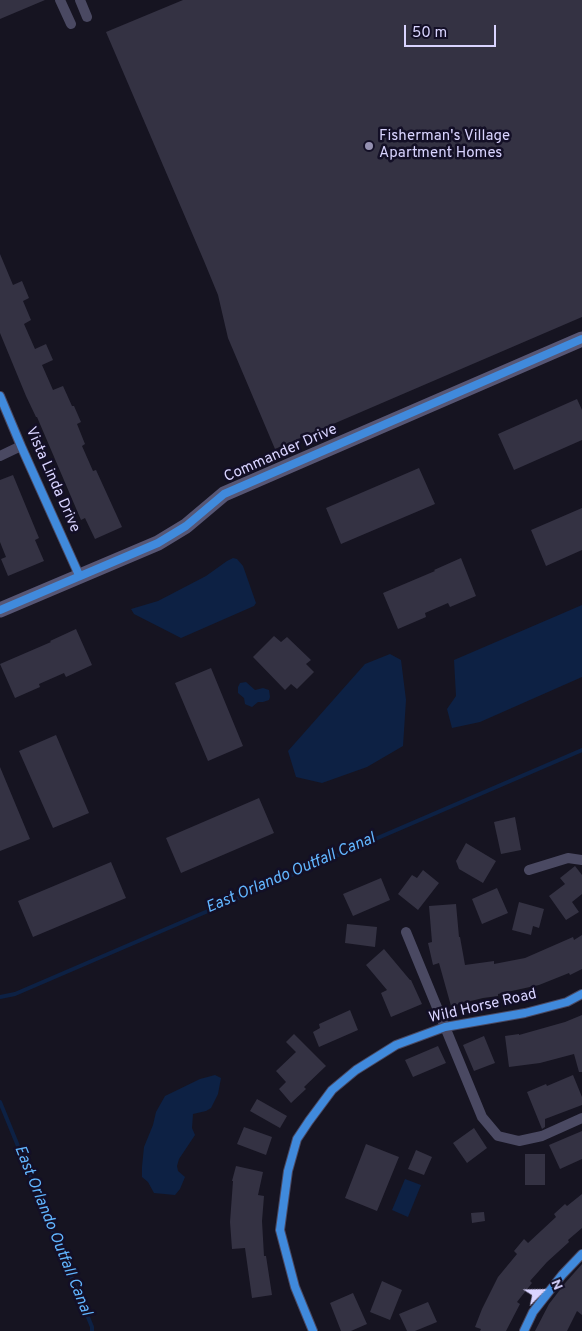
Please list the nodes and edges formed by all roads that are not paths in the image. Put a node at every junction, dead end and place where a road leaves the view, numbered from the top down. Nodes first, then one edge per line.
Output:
1 (60, 0) edge
2 (80, 0) edge
3 (87, 17) dead end
4 (71, 24) dead end
5 (582, 338) edge
6 (0, 396) edge
7 (21, 446) junction
8 (0, 456) edge
9 (79, 575) junction
10 (0, 610) edge
11 (582, 860) edge
12 (530, 870) dead end
13 (406, 932) dead end
14 (582, 994) edge
15 (444, 1027) junction
16 (582, 1118) edge
17 (582, 1254) edge
18 (313, 1331) edge
19 (524, 1331) edge

1 - 4 street
2 - 3 street
5 - 9 street, Commander Drive
6 - 7 street, Vista Linda Drive
7 - 8 street
7 - 9 street, Vista Linda Drive
9 - 10 street, Commander Drive
11 - 12 street
13 - 15 street
14 - 15 street, Wild Horse Road
15 - 16 street
15 - 18 street, Wild Horse Road
17 - 19 street

